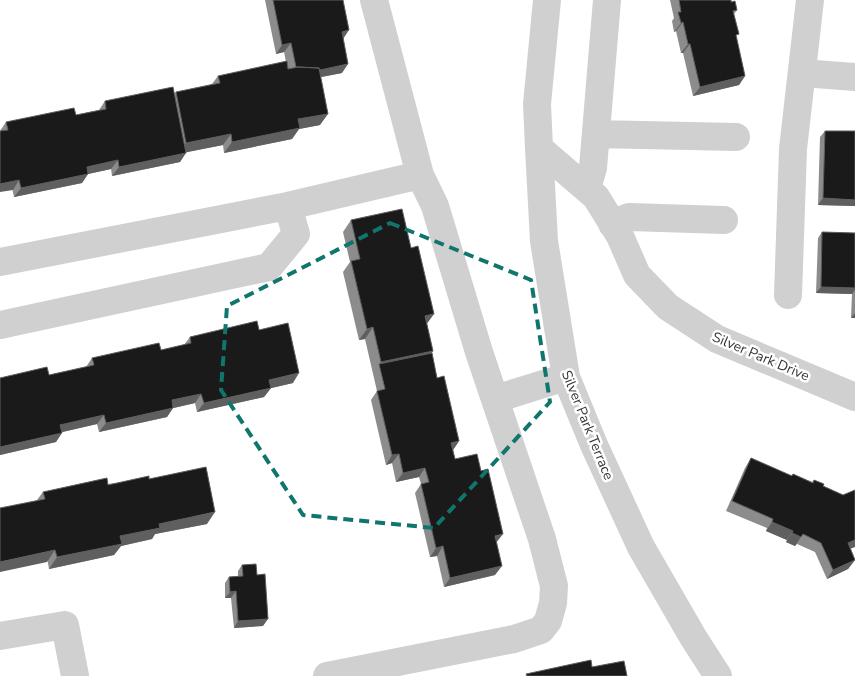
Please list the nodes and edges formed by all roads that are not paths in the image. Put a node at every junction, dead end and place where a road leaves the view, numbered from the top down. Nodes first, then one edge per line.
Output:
1 (374, 0) edge
2 (547, 0) edge
3 (607, 0) edge
4 (810, 0) edge
5 (802, 73) junction
6 (855, 77) edge
7 (596, 134) junction
8 (736, 137) dead end
9 (539, 148) junction
10 (420, 175) junction
11 (587, 189) junction
12 (288, 206) junction
13 (724, 220) dead end
14 (612, 224) junction
15 (0, 262) edge
16 (788, 295) dead end
17 (0, 325) edge
18 (566, 377) junction
19 (855, 397) edge
20 (495, 398) junction
21 (0, 636) edge
22 (75, 676) edge
23 (327, 676) edge
24 (718, 676) edge

1 - 10 street
2 - 9 street
3 - 7 street
4 - 5 street
5 - 6 street
5 - 16 street
7 - 8 street
7 - 11 street
9 - 11 street, Silver Park Drive
9 - 18 street, Silver Park Terrace
10 - 12 street
10 - 20 street
11 - 14 street, Silver Park Drive
12 - 15 street
12 - 17 street
13 - 14 street
14 - 19 street, Silver Park Drive
18 - 20 street
18 - 24 street, Silver Park Terrace
20 - 23 street
21 - 22 street

